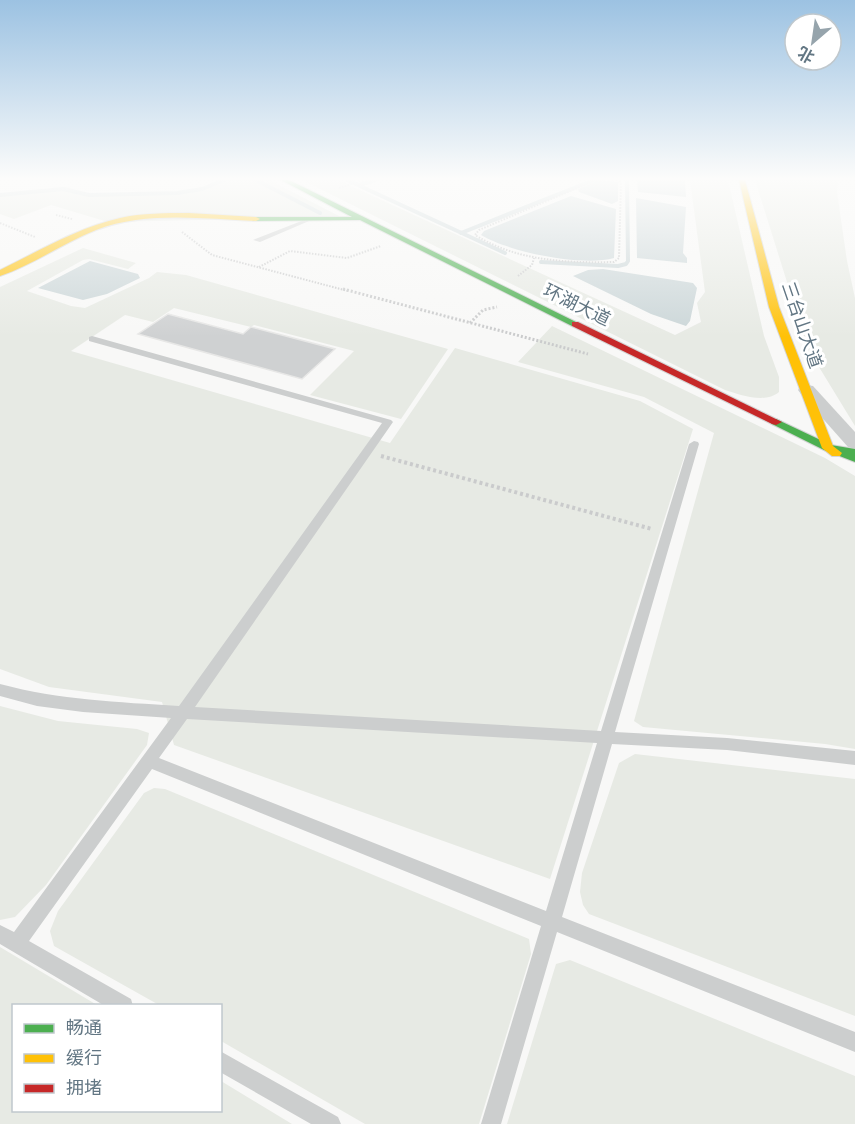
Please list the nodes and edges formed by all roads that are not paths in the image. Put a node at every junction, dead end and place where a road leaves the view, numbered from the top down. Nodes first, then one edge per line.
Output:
1 (87, 232) edge
2 (276, 232) edge
3 (389, 232) edge
4 (755, 232) edge
5 (257, 240) dead end
6 (0, 273) edge
7 (92, 339) dead end
8 (804, 386) junction
9 (855, 443) edge
10 (694, 444) dead end
11 (828, 448) junction
12 (855, 453) edge
13 (855, 458) edge
14 (855, 466) edge
15 (0, 690) edge
16 (183, 713) junction
17 (607, 737) junction
18 (855, 758) edge
19 (149, 761) junction
20 (551, 920) junction
21 (0, 934) edge
22 (16, 944) junction
23 (122, 1004) edge
24 (855, 1042) edge
25 (222, 1062) edge
26 (331, 1124) edge
27 (490, 1124) edge

1 - 6 street
2 - 5 lane
3 - 11 street, 环湖大道
4 - 8 street, 三台山大道
7 - 16 lane
8 - 9 street
8 - 11 street, 三台山大道
10 - 17 lane
11 - 12 street
11 - 13 street, 环湖大道
11 - 14 street
15 - 16 lane
16 - 17 lane
16 - 19 lane
17 - 18 lane
17 - 20 lane
19 - 20 lane
19 - 22 lane
20 - 24 lane
20 - 27 lane
21 - 22 lane
22 - 23 lane
25 - 26 lane

